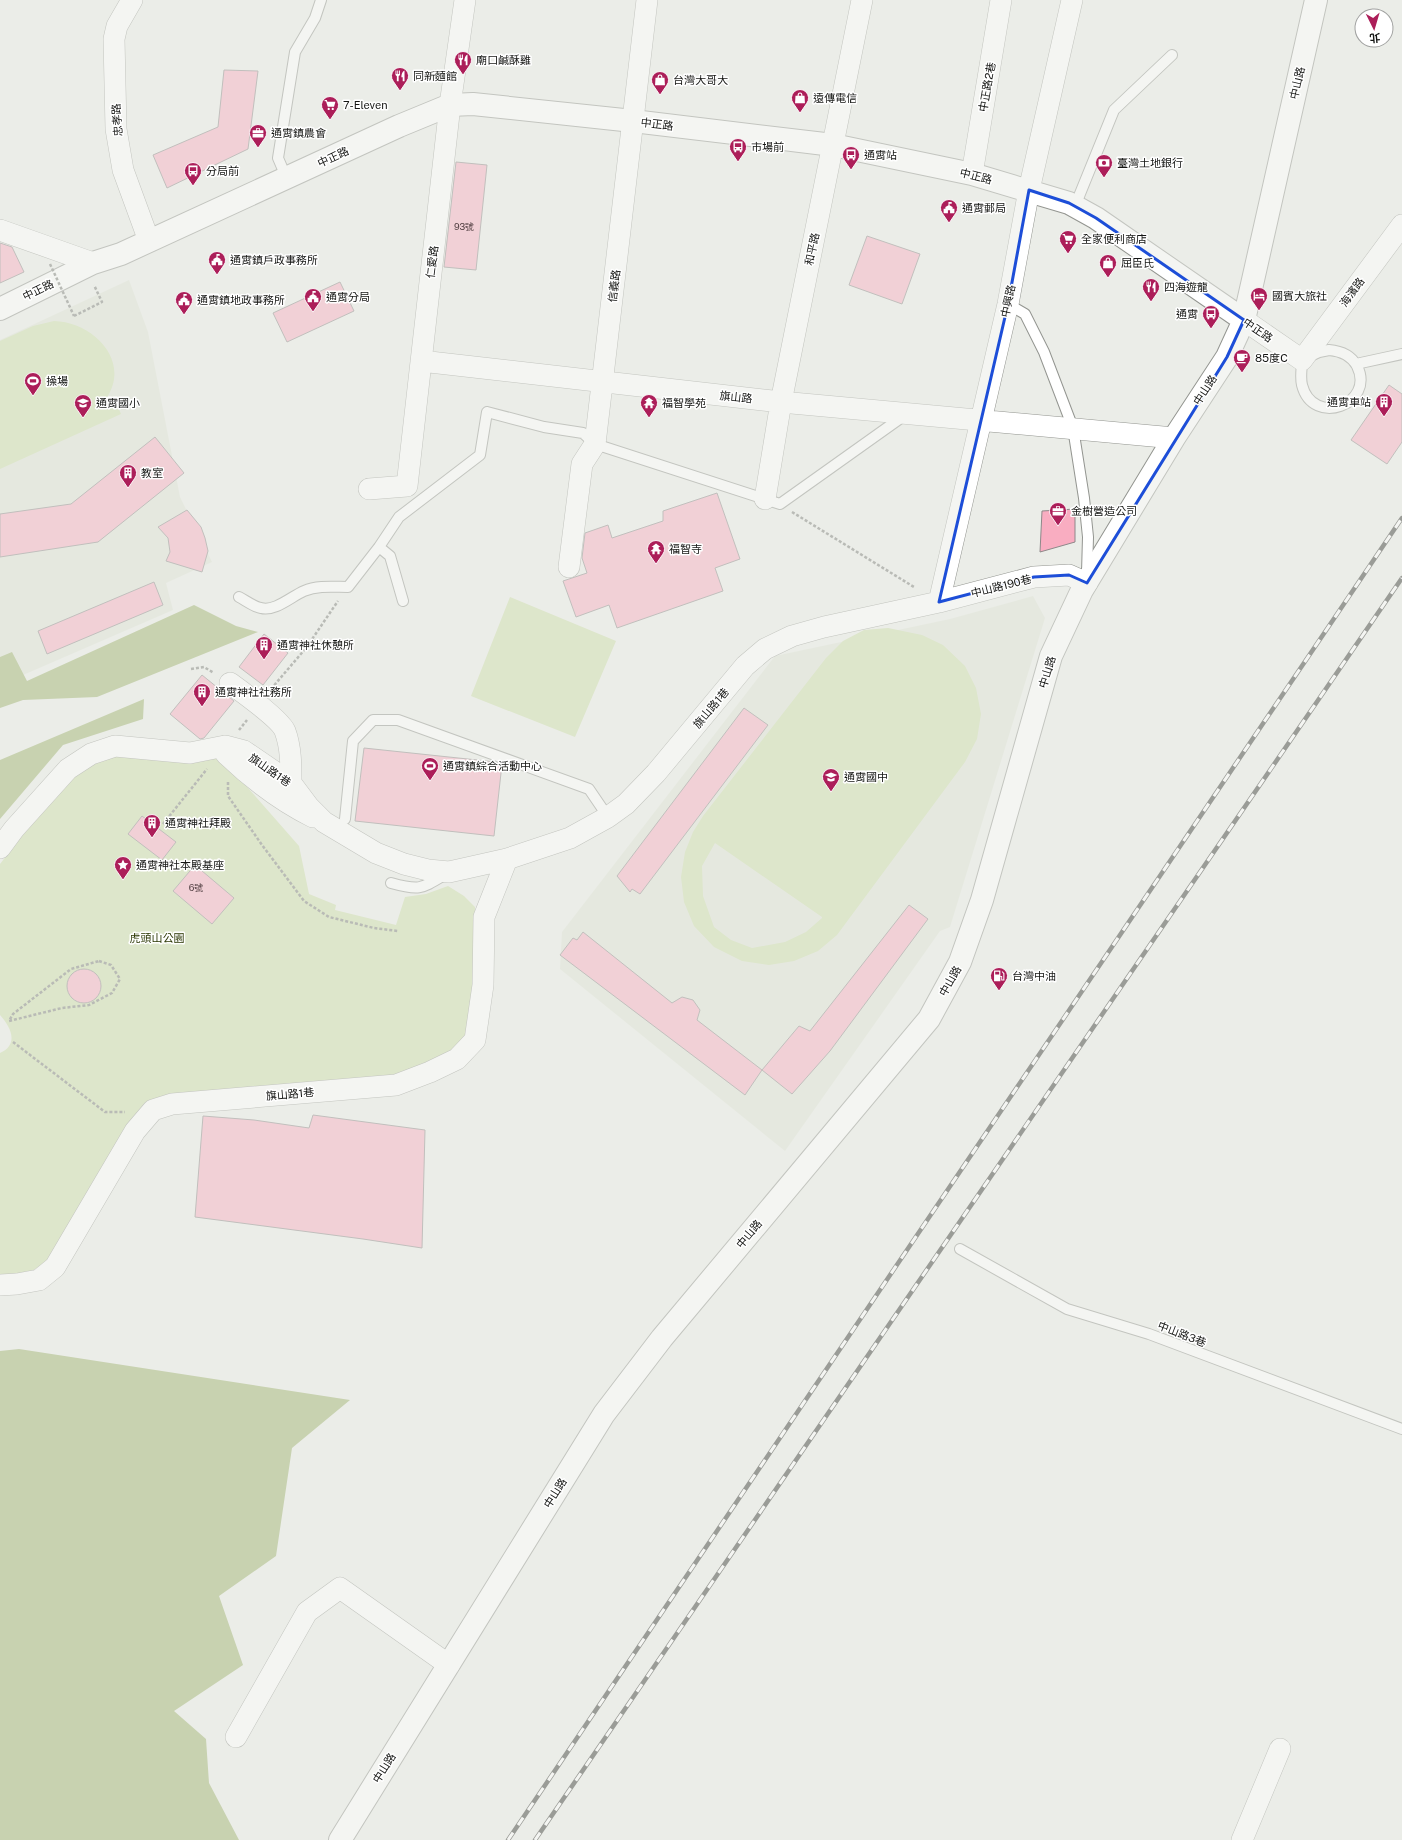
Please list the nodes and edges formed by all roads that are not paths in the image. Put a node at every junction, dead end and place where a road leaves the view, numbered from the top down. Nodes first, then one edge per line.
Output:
1 (132, 0) edge
2 (321, 0) edge
3 (465, 0) edge
4 (647, 0) edge
5 (862, 0) edge
6 (1001, 0) edge
7 (1072, 0) edge
8 (1316, 0) edge
9 (1172, 55) dead end
10 (450, 105) junction
11 (633, 121) junction
12 (833, 145) junction
13 (972, 174) junction
14 (286, 179) junction
15 (1029, 190) junction
16 (1075, 206) junction
17 (1402, 225) edge
18 (0, 230) edge
19 (149, 240) junction
20 (93, 263) junction
21 (1008, 304) junction
22 (0, 309) edge
23 (1244, 320) junction
24 (1402, 354) edge
25 (1302, 360) junction
26 (421, 362) junction
27 (1356, 364) junction
28 (603, 382) junction
29 (781, 402) junction
30 (906, 414) junction
31 (981, 421) junction
32 (1073, 428) junction
33 (1174, 438) junction
34 (595, 444) junction
35 (368, 489) dead end
36 (772, 502) junction
37 (379, 547) junction
38 (569, 567) dead end
39 (1087, 583) junction
40 (238, 597) dead end
41 (403, 601) dead end
42 (938, 602) junction
43 (230, 683) road end
44 (225, 750) junction
45 (291, 783) junction
46 (608, 817) junction
47 (345, 819) dead end
48 (324, 822) junction
49 (0, 848) edge
50 (507, 859) junction
51 (449, 872) junction
52 (391, 883) dead end
53 (960, 1249) dead end
54 (0, 1285) edge
55 (1402, 1429) edge
56 (449, 1665) junction
57 (236, 1737) dead end
58 (1280, 1749) dead end
59 (340, 1840) edge
60 (1242, 1840) edge

1 - 19 street, 忠孝路
2 - 14 lane
3 - 10 street, 仁愛路
4 - 11 street, 信義路
5 - 12 street, 和平路
6 - 13 street, 中正路2巷
7 - 15 street, 中興路
8 - 23 street, 中山路
9 - 16 lane
10 - 11 street, 中正路
10 - 14 street, 中正路
10 - 26 street, 仁愛路
11 - 12 street, 中正路
11 - 28 street, 信義路
12 - 13 street, 中正路
12 - 29 street, 和平路
13 - 15 street, 中正路
14 - 19 street, 中正路
15 - 16 street, 中正路
15 - 21 street, 中興路
16 - 23 street, 中正路
17 - 25 street, 海濱路
18 - 20 street
19 - 20 street, 中正路
20 - 22 street, 中正路
21 - 31 street, 中興路
21 - 32 lane
23 - 25 street, 中正路
23 - 33 street, 中山路
24 - 27 lane
25 - 27 lane
25 - 27 lane
26 - 28 street, 旗山路
26 - 35 street, 仁愛路
28 - 29 street, 旗山路
28 - 34 street, 信義路
29 - 30 street, 旗山路
29 - 36 street, 和平路
30 - 31 street, 旗山路
30 - 36 lane
31 - 32 street, 旗山路
31 - 42 street, 中興路
32 - 33 street, 旗山路
32 - 39 lane
33 - 39 street, 中山路
34 - 36 lane
34 - 37 lane
34 - 38 street, 信義路
37 - 40 lane
37 - 41 lane
39 - 42 street, 中山路190巷
39 - 56 street, 中山路
42 - 46 street, 旗山路1巷
43 - 45 street
44 - 45 street, 旗山路1巷
44 - 48 street
44 - 49 street, 旗山路1巷
45 - 48 street, 旗山路1巷
46 - 47 lane
46 - 50 street, 旗山路1巷
48 - 51 street, 旗山路1巷
50 - 51 street, 旗山路1巷
50 - 54 street, 旗山路1巷
51 - 52 lane
53 - 55 lane, 中山路3巷
56 - 57 street
56 - 59 street, 中山路
58 - 60 street

